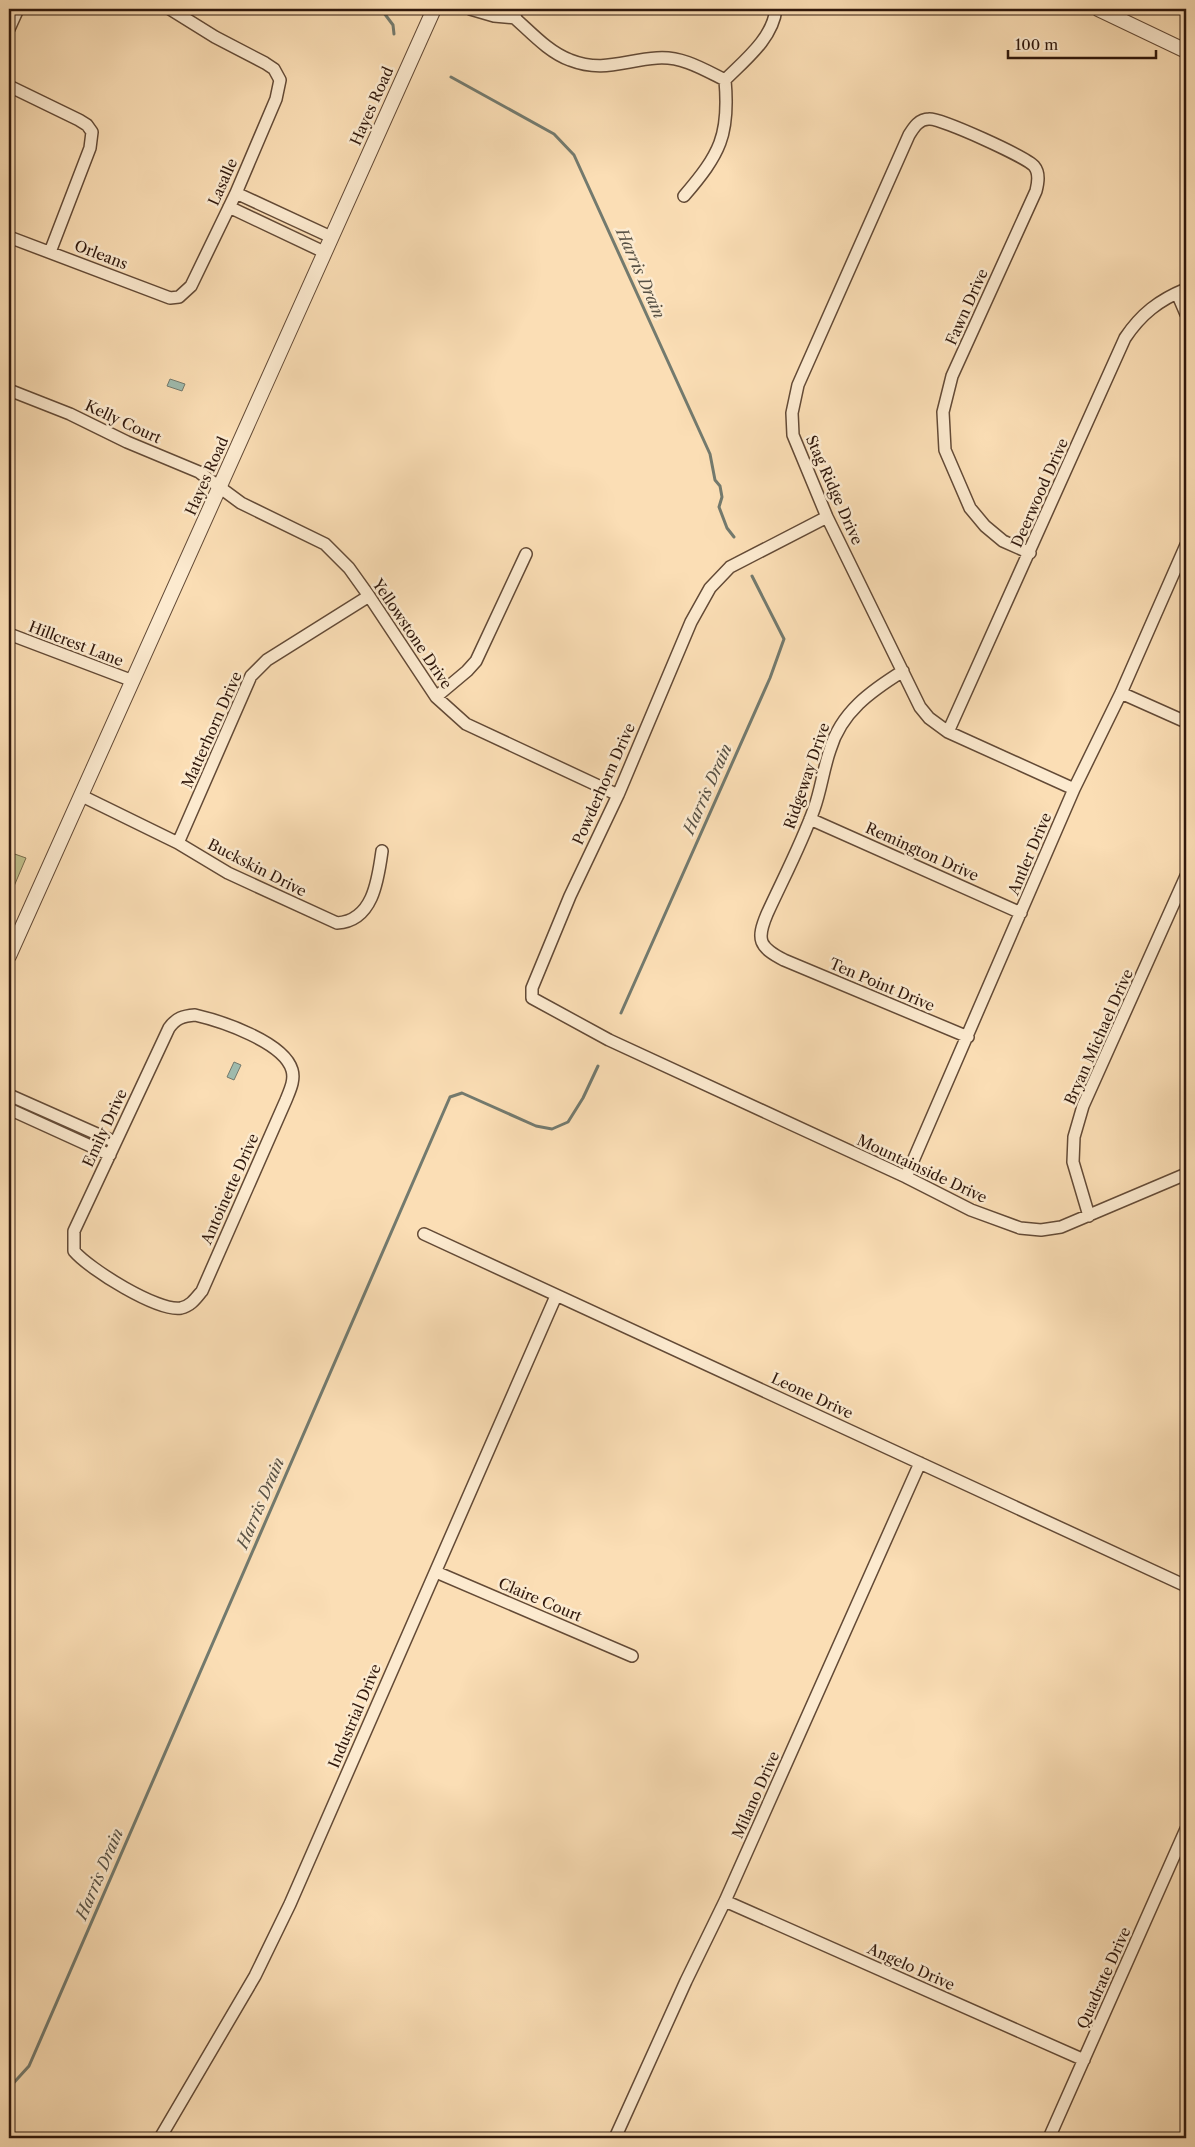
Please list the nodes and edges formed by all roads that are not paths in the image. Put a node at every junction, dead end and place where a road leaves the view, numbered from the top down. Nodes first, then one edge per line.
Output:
1 (18, 9) edge
2 (170, 9) edge
3 (434, 9) edge
4 (470, 9) edge
5 (504, 9) edge
6 (776, 9) edge
7 (1098, 9) edge
8 (516, 18) junction
9 (9, 29) edge
10 (1186, 51) edge
11 (725, 80) junction
12 (9, 86) edge
13 (921, 121) joint
14 (236, 193) junction
15 (684, 196) dead end
16 (229, 207) junction
17 (9, 237) edge
18 (331, 237) junction
19 (50, 252) junction
20 (324, 252) junction
21 (1182, 291) edge
22 (183, 295) joint
23 (1186, 314) edge
24 (9, 390) edge
25 (220, 488) junction
26 (827, 517) junction
27 (1186, 545) edge
28 (1030, 553) junction
29 (526, 554) dead end
30 (369, 596) junction
31 (9, 634) edge
32 (903, 671) junction
33 (133, 682) junction
34 (1121, 693) junction
35 (436, 697) junction
36 (1186, 722) edge
37 (948, 732) junction
38 (1074, 789) junction
39 (618, 794) junction
40 (82, 796) junction
41 (810, 819) junction
42 (178, 843) junction
43 (382, 851) dead end
44 (1186, 876) edge
45 (1021, 913) junction
46 (9, 956) edge
47 (784, 960) joint
48 (968, 1037) junction
49 (652, 1059) joint
50 (9, 1095) edge
51 (286, 1100) joint
52 (9, 1110) edge
53 (44, 1110) junction
54 (39, 1123) junction
55 (116, 1142) junction
56 (110, 1154) junction
57 (1186, 1174) edge
58 (906, 1177) junction
59 (1089, 1216) junction
60 (74, 1232) joint
61 (424, 1234) dead end
62 (556, 1296) junction
63 (920, 1463) junction
64 (436, 1572) junction
65 (1186, 1586) edge
66 (632, 1656) dead end
67 (1186, 1829) edge
68 (725, 1901) junction
69 (1084, 2060) junction
70 (160, 2138) edge
71 (615, 2138) edge
72 (1048, 2138) edge

1 - 9 street
2 - 14 street, Lasalle
3 - 18 street, Hayes Road
4 - 8 street
5 - 8 street
6 - 11 street
7 - 10 street
8 - 11 street
11 - 15 street
12 - 19 street
13 - 26 street, Stag Ridge Drive
13 - 28 street, Fawn Drive
14 - 16 street, Lasalle
14 - 18 street
16 - 20 street
16 - 22 street, Lasalle
17 - 19 street, Orleans
18 - 20 street, Hayes Road
19 - 22 street, Orleans
20 - 25 street, Hayes Road
21 - 23 street
21 - 28 street, Deerwood Drive
24 - 25 street, Kelly Court
25 - 30 street, Yellowstone Drive
25 - 33 street, Hayes Road
26 - 32 street, Stag Ridge Drive
26 - 39 street, Powderhorn Drive
27 - 34 street, Antler Drive
28 - 37 street, Deerwood Drive
29 - 35 street
30 - 35 street, Yellowstone Drive
30 - 42 street, Matterhorn Drive
31 - 33 street, Hillcrest Lane
32 - 37 street, Stag Ridge Drive
32 - 41 street, Ridgeway Drive
33 - 40 street, Hayes Road
34 - 36 street
34 - 38 street, Antler Drive
35 - 39 street, Yellowstone Drive
37 - 38 street, Stag Ridge Drive
38 - 45 street, Antler Drive
39 - 49 street, Powderhorn Drive
40 - 42 street, Buckskin Drive
40 - 46 street, Hayes Road
41 - 45 street, Remington Drive
41 - 47 street, Ridgeway Drive
42 - 43 street, Buckskin Drive
44 - 59 street, Bryan Michael Drive
45 - 48 street, Antler Drive
47 - 48 street, Ten Point Drive
48 - 58 street, Antler Drive
49 - 58 street, Mountainside Drive
50 - 53 street
51 - 55 street, Emily Drive
51 - 60 street, Antoinette Drive
52 - 54 street
53 - 54 street
53 - 55 street
54 - 56 street
55 - 56 street, Emily Drive
56 - 60 street, Emily Drive
57 - 59 street, Mountainside Drive
58 - 59 street, Mountainside Drive
61 - 62 street, Leone Drive
62 - 63 street, Leone Drive
62 - 64 street, Industrial Drive
63 - 65 street, Leone Drive
63 - 68 street, Milano Drive
64 - 66 street, Claire Court
64 - 70 street, Industrial Drive
67 - 69 street, Quadrate Drive
68 - 69 street, Angelo Drive
68 - 71 street, Milano Drive
69 - 72 street, Quadrate Drive

